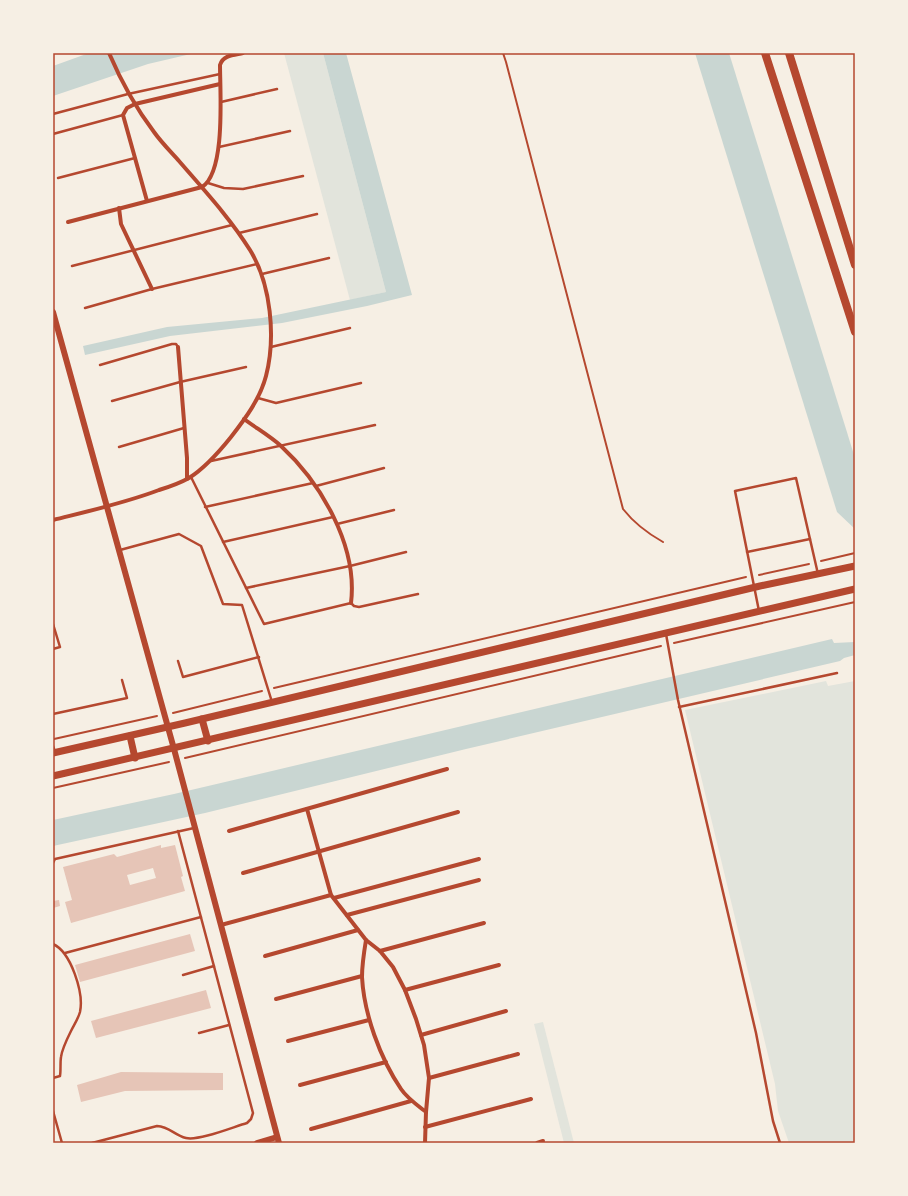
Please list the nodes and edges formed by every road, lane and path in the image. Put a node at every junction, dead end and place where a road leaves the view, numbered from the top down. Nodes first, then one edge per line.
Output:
1 (109, 53) edge
2 (243, 53) edge
3 (503, 53) edge
4 (765, 53) edge
5 (789, 53) edge
6 (220, 74) junction
7 (220, 84) junction
8 (277, 89) dead end
9 (128, 94) junction
10 (220, 102) junction
11 (135, 104) junction
12 (53, 114) edge
13 (123, 115) junction
14 (290, 132) dead end
15 (53, 134) edge
16 (218, 148) junction
17 (135, 158) junction
18 (303, 176) dead end
19 (58, 178) dead end
20 (208, 183) junction
21 (202, 187) junction
22 (147, 201) junction
23 (119, 208) junction
24 (318, 214) dead end
25 (68, 222) dead end
26 (233, 225) junction
27 (238, 233) junction
28 (133, 250) junction
29 (329, 258) dead end
30 (257, 264) junction
31 (855, 265) edge
32 (72, 266) dead end
33 (262, 274) junction
34 (152, 289) junction
35 (85, 308) dead end
36 (53, 312) edge
37 (350, 328) dead end
38 (855, 332) edge
39 (178, 347) joint
40 (270, 348) junction
41 (100, 364) dead end
42 (246, 366) dead end
43 (180, 382) junction
44 (361, 383) dead end
45 (257, 398) junction
46 (112, 401) dead end
47 (244, 419) junction
48 (375, 425) dead end
49 (185, 428) junction
50 (281, 446) junction
51 (119, 447) dead end
52 (210, 461) junction
53 (384, 468) dead end
54 (189, 478) junction
55 (314, 484) junction
56 (107, 507) junction
57 (205, 507) junction
58 (394, 510) dead end
59 (333, 517) junction
60 (53, 520) edge
61 (337, 524) junction
62 (810, 539) junction
63 (222, 542) junction
64 (663, 542) dead end
65 (119, 550) junction
66 (406, 552) dead end
67 (747, 552) junction
68 (855, 553) edge
69 (816, 562) junction
70 (350, 566) junction
71 (855, 566) edge
72 (818, 574) junction
73 (752, 576) junction
74 (754, 587) junction
75 (246, 588) junction
76 (855, 589) edge
77 (418, 594) dead end
78 (351, 602) junction
79 (855, 602) edge
80 (759, 611) junction
81 (53, 624) edge
82 (666, 633) junction
83 (668, 644) junction
84 (53, 649) edge
85 (259, 657) junction
86 (178, 661) dead end
87 (837, 673) dead end
88 (122, 680) dead end
89 (269, 690) junction
90 (272, 702) junction
91 (679, 707) junction
92 (53, 714) edge
93 (164, 715) junction
94 (202, 719) junction
95 (168, 727) junction
96 (130, 736) junction
97 (53, 739) edge
98 (208, 741) junction
99 (174, 749) junction
100 (54, 750) edge
101 (135, 758) junction
102 (177, 760) junction
103 (447, 769) dead end
104 (53, 776) edge
105 (53, 788) edge
106 (307, 809) junction
107 (458, 812) dead end
108 (195, 828) junction
109 (178, 831) junction
110 (228, 831) dead end
111 (319, 852) junction
112 (479, 858) dead end
113 (53, 863) edge
114 (243, 873) dead end
115 (480, 880) dead end
116 (333, 897) junction
117 (347, 915) junction
118 (201, 917) junction
119 (484, 922) dead end
120 (221, 925) junction
121 (358, 930) junction
122 (366, 940) junction
123 (53, 944) edge
124 (380, 951) junction
125 (65, 953) junction
126 (265, 956) dead end
127 (499, 965) dead end
128 (214, 966) junction
129 (183, 975) dead end
130 (362, 976) junction
131 (405, 990) junction
132 (276, 999) dead end
133 (506, 1011) dead end
134 (369, 1020) junction
135 (230, 1025) junction
136 (200, 1033) dead end
137 (421, 1035) junction
138 (288, 1041) dead end
139 (518, 1054) dead end
140 (386, 1062) junction
141 (53, 1078) edge
142 (429, 1078) junction
143 (300, 1085) dead end
144 (531, 1099) dead end
145 (411, 1101) junction
146 (53, 1111) edge
147 (426, 1112) junction
148 (425, 1127) junction
149 (310, 1128) dead end
150 (278, 1140) edge
151 (544, 1141) dead end
152 (62, 1143) edge
153 (92, 1143) edge
154 (257, 1143) edge
155 (425, 1143) edge
156 (537, 1143) edge
157 (780, 1143) edge

1 - 9 street
2 - 6 street
3 - 64 path
4 - 38 main road
5 - 31 main road
6 - 7 street
6 - 9 lane
7 - 10 street
7 - 11 street
8 - 10 lane
9 - 11 street
9 - 12 lane
10 - 16 street
11 - 13 street
11 - 21 street
13 - 15 lane
13 - 17 street
14 - 16 lane
16 - 20 street
17 - 19 lane
17 - 22 street
18 - 20 lane
20 - 21 street
21 - 22 street
21 - 26 street
22 - 23 street
23 - 25 street
23 - 28 street
24 - 27 lane
26 - 27 street
26 - 28 lane
27 - 30 street
28 - 32 lane
28 - 34 street
29 - 33 lane
30 - 33 street
30 - 34 lane
33 - 40 street
34 - 35 lane
36 - 56 street
37 - 40 lane
39 - 41 lane
39 - 43 street
40 - 45 street
42 - 43 lane
43 - 46 lane
43 - 49 street
44 - 45 lane
45 - 47 street
47 - 50 street
47 - 52 street
48 - 50 lane
49 - 51 lane
49 - 54 street
50 - 52 lane
50 - 55 street
52 - 54 street
53 - 55 lane
54 - 56 street
54 - 57 lane
55 - 57 lane
55 - 59 street
56 - 60 street
56 - 65 street
57 - 63 lane
58 - 61 lane
59 - 61 street
59 - 63 lane
61 - 70 street
62 - 67 lane
62 - 67 lane
62 - 69 lane
63 - 75 lane
65 - 85 lane
65 - 93 street
66 - 70 lane
67 - 73 lane
68 - 69 path
69 - 72 lane
69 - 73 path
70 - 75 lane
70 - 78 street
71 - 72 main road
72 - 74 main road
73 - 74 lane
73 - 89 path
74 - 80 lane
74 - 90 main road
75 - 78 lane
76 - 80 main road
77 - 78 lane
79 - 83 path
80 - 82 main road
81 - 84 lane
82 - 83 lane
82 - 98 main road
83 - 91 lane
83 - 102 path
85 - 86 lane
85 - 89 lane
87 - 91 lane
88 - 92 lane
89 - 90 lane
89 - 93 path
90 - 94 main road
91 - 157 lane
93 - 95 street
93 - 97 path
94 - 95 main road
94 - 98 main road
95 - 96 main road
95 - 99 street
96 - 100 main road
96 - 101 main road
98 - 99 main road
99 - 101 main road
99 - 102 street
101 - 104 main road
102 - 105 path
102 - 108 street
103 - 106 street
106 - 110 street
106 - 111 street
107 - 111 street
108 - 109 lane
108 - 120 street
109 - 113 lane
109 - 118 lane
111 - 114 street
111 - 116 street
112 - 116 street
115 - 117 street
116 - 117 street
116 - 120 street
117 - 121 street
118 - 125 lane
118 - 128 lane
119 - 124 street
120 - 150 street
121 - 122 street
121 - 126 street
122 - 124 street
122 - 130 street
123 - 125 lane
124 - 131 street
125 - 141 lane
127 - 131 street
128 - 129 lane
128 - 135 lane
130 - 132 street
130 - 134 street
131 - 137 street
133 - 137 street
134 - 138 street
134 - 140 street
135 - 136 lane
135 - 153 lane
137 - 142 street
139 - 142 street
140 - 143 street
140 - 145 street
142 - 147 street
144 - 148 street
145 - 147 street
145 - 149 street
146 - 152 lane
147 - 148 street
148 - 155 street
150 - 154 street
151 - 156 street

